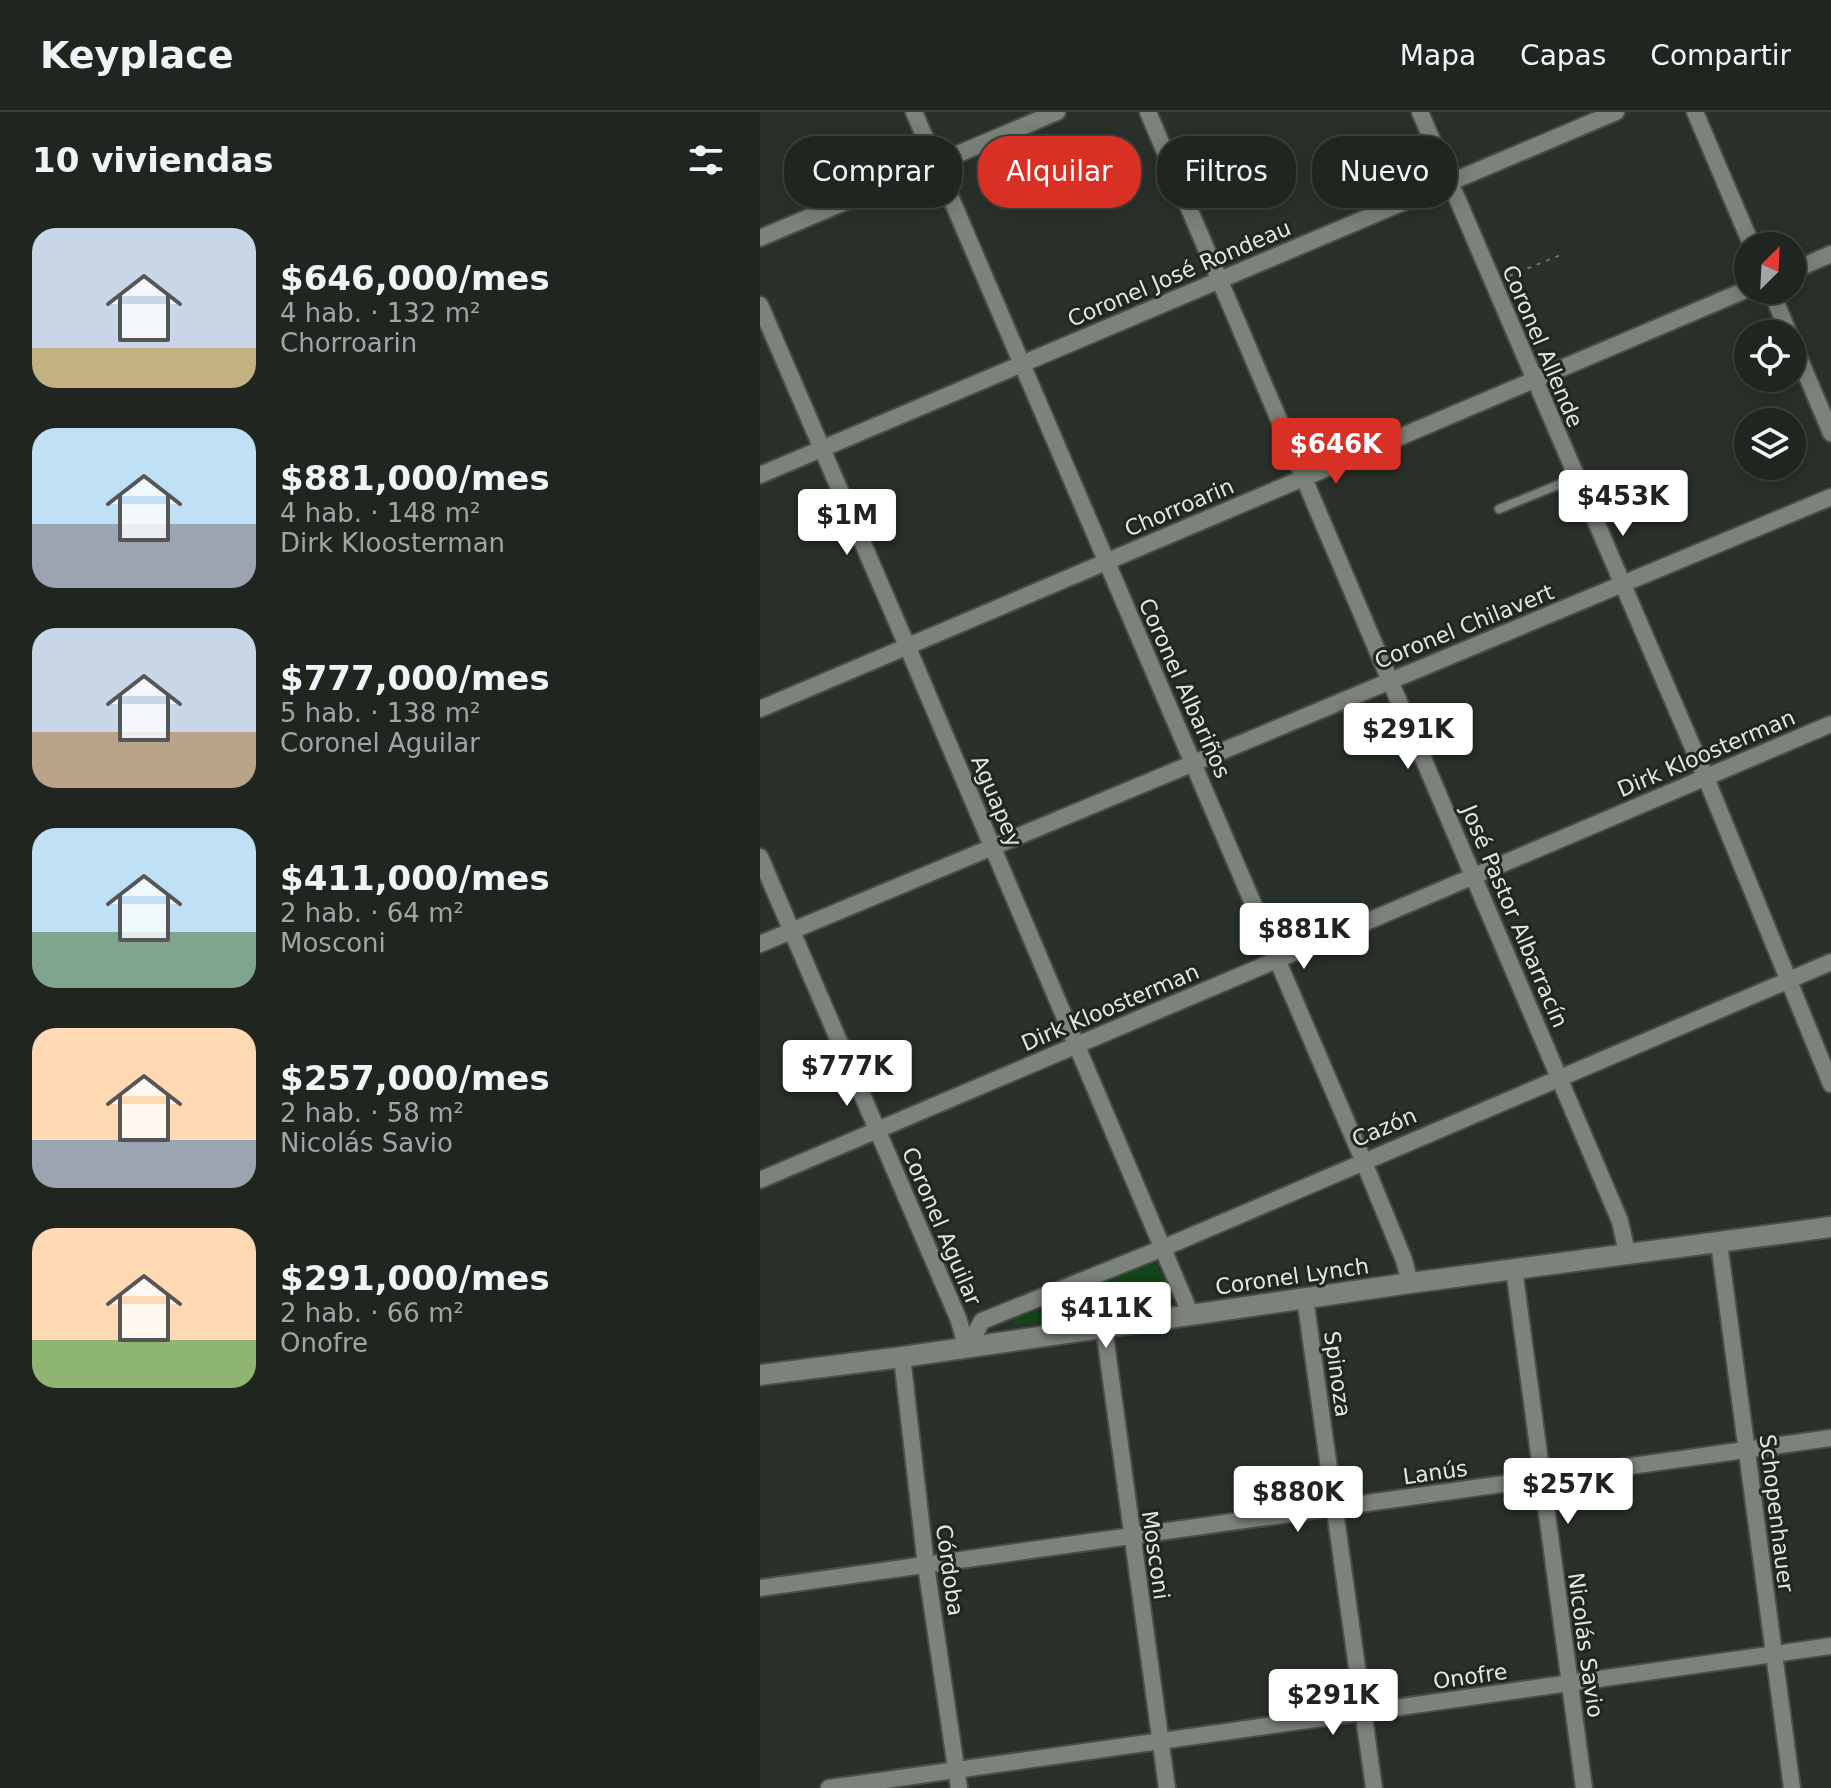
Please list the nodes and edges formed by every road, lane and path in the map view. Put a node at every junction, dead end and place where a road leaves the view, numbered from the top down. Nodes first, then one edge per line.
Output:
1 (914, 112) edge
2 (1057, 112) edge
3 (1148, 112) edge
4 (1420, 112) edge
5 (1616, 112) edge
6 (1695, 112) edge
7 (925, 136) edge
8 (1430, 136) edge
9 (962, 152) edge
10 (1457, 178) edge
11 (1457, 198) edge
12 (831, 208) edge
13 (956, 208) edge
14 (1387, 208) edge
15 (1746, 232) edge
16 (760, 238) edge
17 (1563, 254) dead end
18 (1831, 254) edge
19 (1806, 265) edge
20 (1220, 280) junction
21 (1493, 283) junction
22 (1734, 295) edge
23 (760, 305) edge
24 (1021, 365) junction
25 (1806, 374) edge
26 (1533, 379) junction
27 (1831, 433) edge
28 (821, 449) junction
29 (760, 475) edge
30 (1304, 478) junction
31 (1575, 478) junction
32 (1831, 497) edge
33 (1499, 509) dead end
34 (1105, 561) junction
35 (1621, 585) junction
36 (908, 648) junction
37 (1391, 679) junction
38 (760, 709) edge
39 (1831, 724) edge
40 (1195, 763) junction
41 (1706, 778) junction
42 (991, 845) junction
43 (760, 857) edge
44 (1474, 876) junction
45 (791, 931) junction
46 (760, 944) edge
47 (1276, 961) junction
48 (1831, 962) edge
49 (1788, 980) junction
50 (1077, 1045) junction
51 (1559, 1076) junction
52 (1831, 1084) edge
53 (878, 1130) junction
54 (1363, 1160) junction
55 (760, 1180) edge
56 (1831, 1227) edge
57 (1719, 1243) junction
58 (1163, 1248) junction
59 (1627, 1253) junction
60 (1514, 1269) junction
61 (1410, 1283) junction
62 (1305, 1298) junction
63 (1191, 1315) junction
64 (1104, 1328) junction
65 (967, 1348) junction
66 (902, 1357) junction
67 (760, 1375) edge
68 (1831, 1438) edge
69 (1747, 1450) junction
70 (1541, 1479) junction
71 (1334, 1509) junction
72 (1131, 1537) junction
73 (926, 1566) junction
74 (760, 1588) edge
75 (1831, 1646) edge
76 (1773, 1654) junction
77 (1570, 1685) junction
78 (1363, 1712) junction
79 (1160, 1741) junction
80 (956, 1770) junction
81 (829, 1788) edge
82 (959, 1788) edge
83 (1167, 1788) edge
84 (1374, 1788) edge
85 (1584, 1788) edge
86 (1792, 1788) edge

1 - 7 street, Coronel Albariños
2 - 9 street
3 - 20 street, José Pastor Albarracín
4 - 8 street, Coronel Allende
5 - 10 street, Coronel José Rondeau
6 - 15 street
11 - 21 street, Coronel Allende
12 - 16 street
13 - 24 street, Coronel Albariños
14 - 20 street, Coronel José Rondeau
17 - 21 path
18 - 19 street
20 - 24 street, Coronel José Rondeau
20 - 30 street, José Pastor Albarracín
21 - 26 street, Coronel Allende
22 - 26 street, Chorroarin
23 - 28 street, Aguapey
24 - 28 street, Coronel José Rondeau
24 - 34 street, Coronel Albariños
25 - 27 street
26 - 30 street, Chorroarin
26 - 31 street, Coronel Allende
28 - 29 street, Coronel José Rondeau
28 - 36 street, Aguapey
30 - 34 street, Chorroarin
30 - 37 street, José Pastor Albarracín
31 - 33 lane
31 - 35 street, Coronel Allende
32 - 35 street, Coronel Chilavert
34 - 36 street, Chorroarin
34 - 40 street, Coronel Albariños
35 - 37 street, Coronel Chilavert
35 - 41 street, Coronel Allende
36 - 38 street, Chorroarin
36 - 42 street, Aguapey
37 - 40 street, Coronel Chilavert
37 - 44 street, José Pastor Albarracín
39 - 41 street, Dirk Kloosterman
40 - 42 street, Coronel Chilavert
40 - 47 street, Coronel Albariños
41 - 44 street, Dirk Kloosterman
41 - 49 street, Coronel Allende
42 - 45 street, Coronel Chilavert
42 - 50 street, Aguapey
43 - 45 street, Coronel Aguilar
44 - 47 street, Dirk Kloosterman
44 - 51 street, José Pastor Albarracín
45 - 46 street, Coronel Chilavert
45 - 53 street, Coronel Aguilar
47 - 50 street, Dirk Kloosterman
47 - 54 street, Coronel Albariños
48 - 49 street, Cazón
49 - 51 street, Cazón
49 - 52 street, Coronel Allende
50 - 53 street, Dirk Kloosterman
50 - 58 street, Aguapey
51 - 54 street, Cazón
51 - 59 street, José Pastor Albarracín
53 - 55 street, Dirk Kloosterman
53 - 65 street, Coronel Aguilar
54 - 58 street, Cazón
54 - 61 street, Coronel Albariños
56 - 57 street, Coronel Lynch
57 - 59 street, Coronel Lynch
57 - 69 street, Schopenhauer
58 - 63 street, Aguapey
58 - 65 street, Cazón
59 - 60 street, Coronel Lynch
60 - 61 street, Coronel Lynch
60 - 70 street, Nicolás Savio
61 - 62 street, Coronel Lynch
62 - 63 street, Coronel Lynch
62 - 71 street, Spinoza
63 - 64 street, Coronel Lynch
64 - 65 street, Coronel Lynch
64 - 72 street, Mosconi
65 - 66 street, Coronel Lynch
66 - 67 street, Coronel Lynch
66 - 73 street, Córdoba
68 - 69 street, Lanús
69 - 70 street, Lanús
69 - 76 street, Schopenhauer
70 - 71 street, Lanús
70 - 77 street, Nicolás Savio
71 - 72 street, Lanús
71 - 78 street, Spinoza
72 - 73 street, Lanús
72 - 79 street, Mosconi
73 - 74 street, Lanús
73 - 80 street, Córdoba
75 - 76 street, Onofre
76 - 77 street, Onofre
76 - 86 street, Schopenhauer
77 - 78 street, Onofre
77 - 85 street, Nicolás Savio
78 - 79 street, Onofre
78 - 84 street, Spinoza
79 - 80 street, Onofre
79 - 83 street, Mosconi
80 - 81 street, Onofre
80 - 82 street, Córdoba

